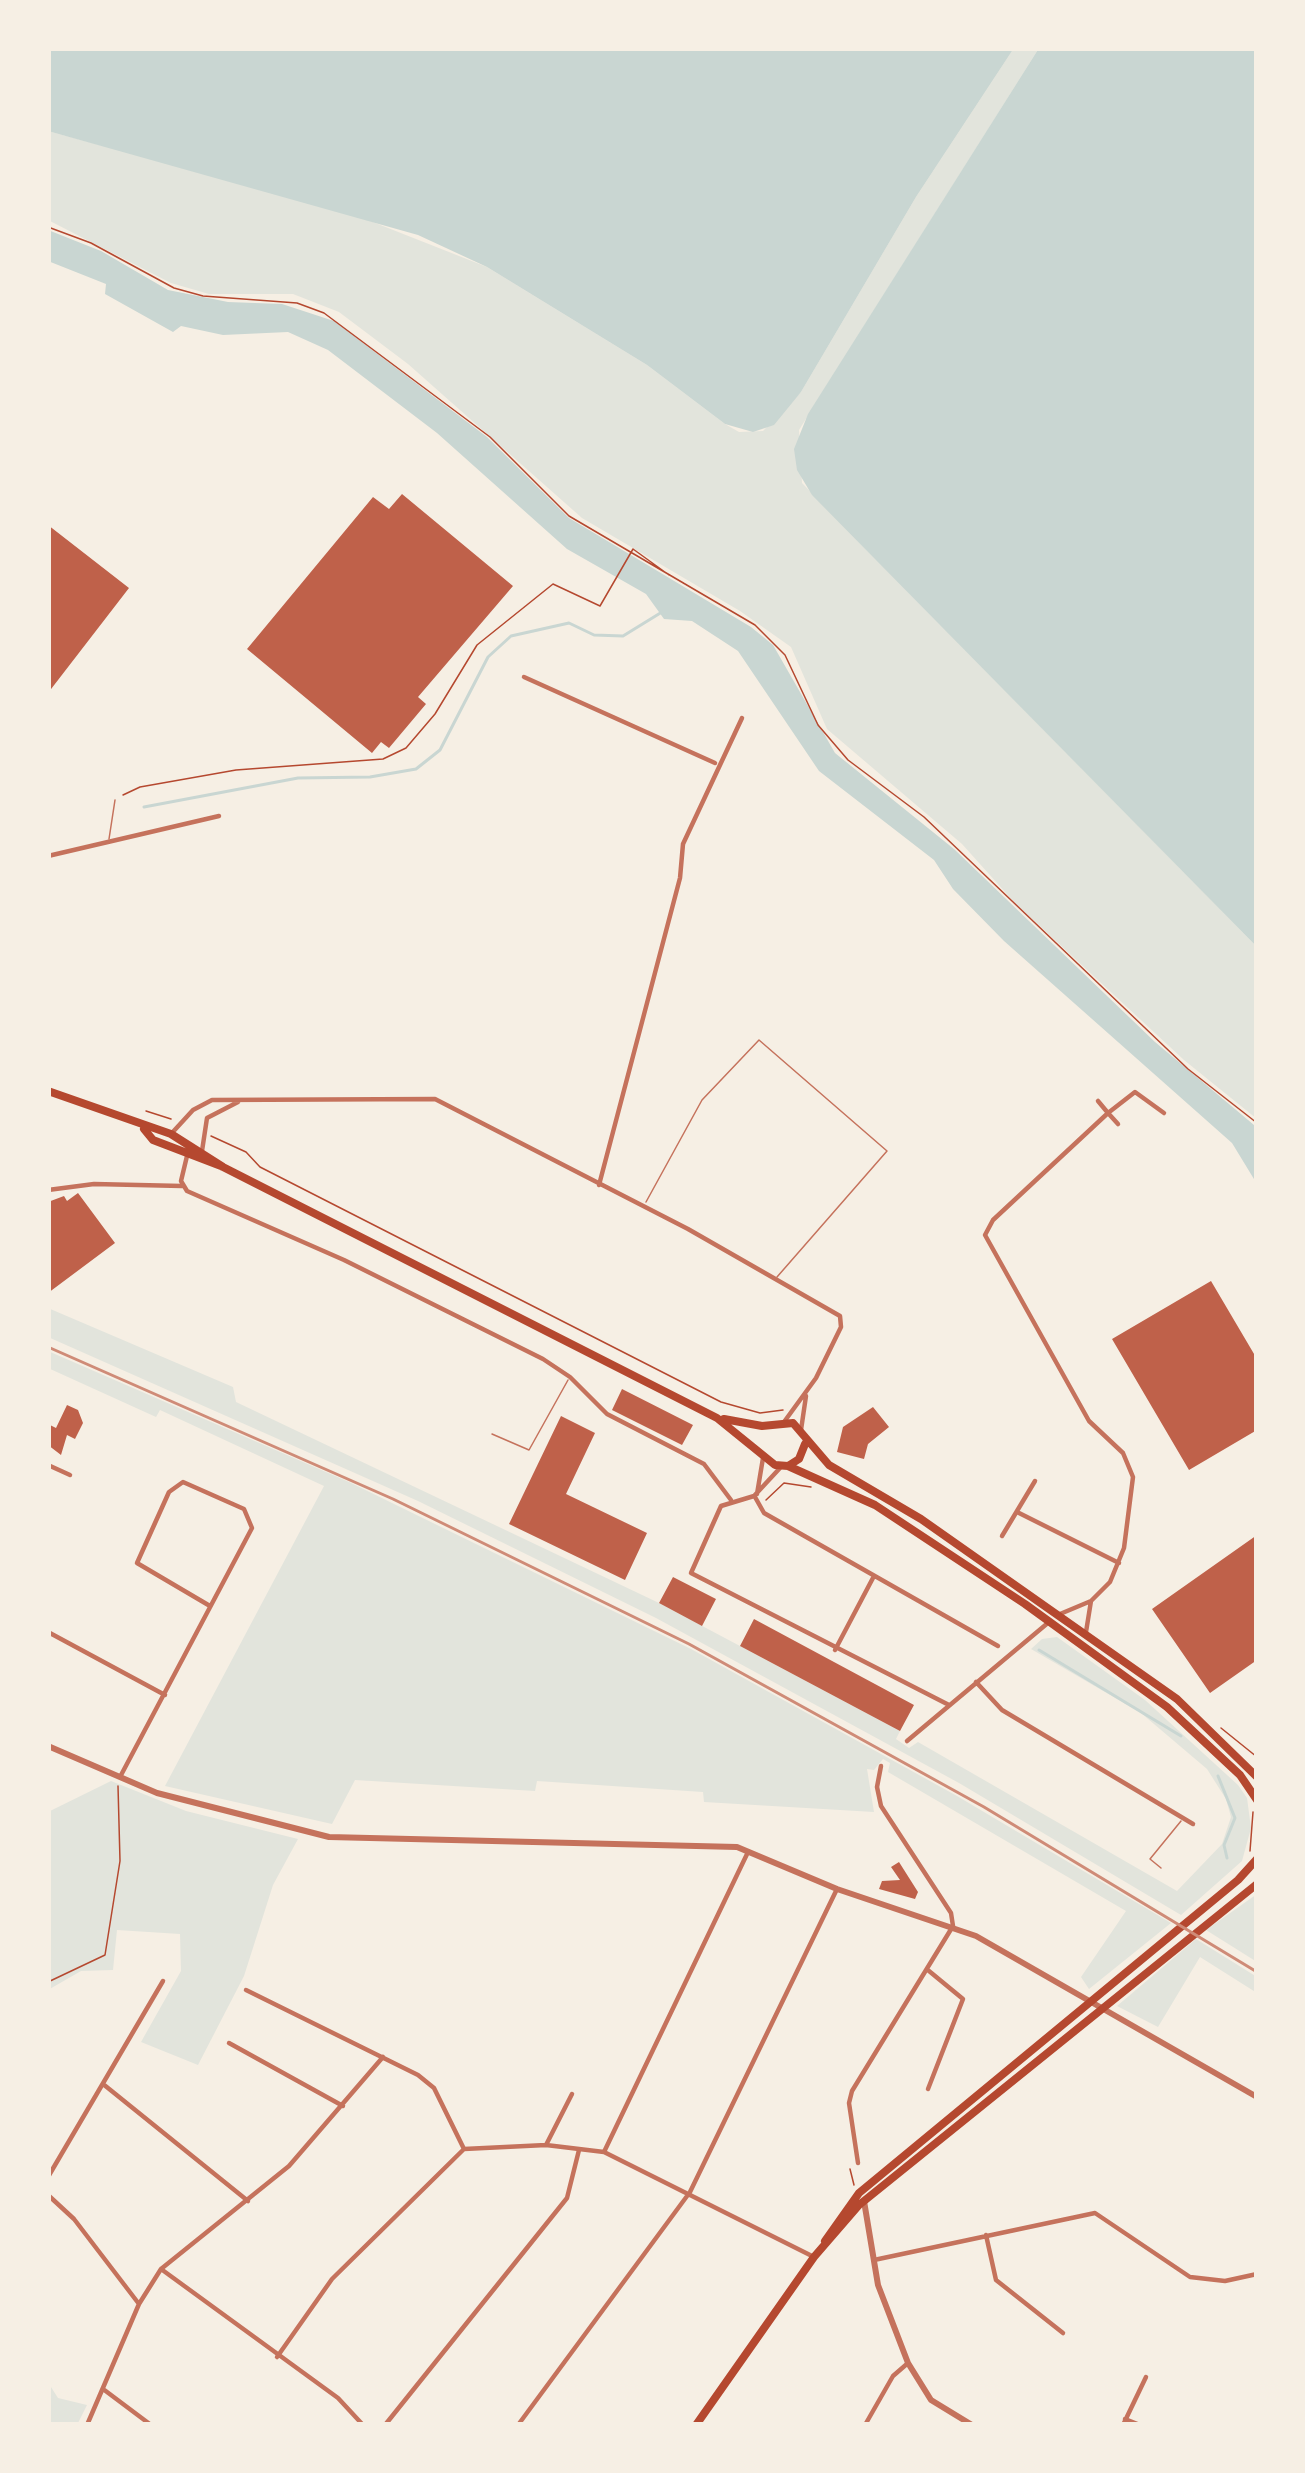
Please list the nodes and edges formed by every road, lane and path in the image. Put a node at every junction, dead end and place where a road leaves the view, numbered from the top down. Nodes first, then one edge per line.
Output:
1 (48, 227) edge
2 (671, 579) junction
3 (524, 676) dead end
4 (742, 718) dead end
5 (718, 764) junction
6 (115, 800) joint
7 (219, 816) dead end
8 (109, 838) junction
9 (48, 856) edge
10 (48, 1091) edge
11 (243, 1100) junction
12 (1098, 1102) dead end
13 (146, 1112) dead end
14 (1108, 1113) junction
15 (1163, 1113) dead end
16 (176, 1121) dead end
17 (1257, 1123) edge
18 (1118, 1124) dead end
19 (143, 1128) junction
20 (170, 1134) junction
21 (208, 1135) dead end
22 (202, 1151) junction
23 (187, 1156) junction
24 (223, 1167) junction
25 (182, 1186) junction
26 (598, 1187) junction
27 (48, 1190) edge
28 (643, 1210) junction
29 (777, 1277) junction
30 (571, 1377) junction
31 (806, 1396) junction
32 (787, 1410) dead end
33 (718, 1418) junction
34 (780, 1422) junction
35 (801, 1430) junction
36 (492, 1434) dead end
37 (806, 1443) junction
38 (763, 1452) junction
39 (48, 1465) edge
40 (785, 1466) junction
41 (70, 1475) dead end
42 (1035, 1481) dead end
43 (815, 1485) dead end
44 (756, 1495) junction
45 (731, 1500) junction
46 (759, 1506) junction
47 (1017, 1512) junction
48 (1002, 1537) dead end
49 (1119, 1563) junction
50 (874, 1575) junction
51 (1091, 1601) junction
52 (210, 1606) junction
53 (1060, 1614) junction
54 (1049, 1622) junction
55 (48, 1632) edge
56 (1086, 1632) junction
57 (998, 1646) dead end
58 (835, 1650) junction
59 (976, 1682) junction
60 (165, 1695) junction
61 (949, 1705) junction
62 (907, 1741) dead end
63 (48, 1746) edge
64 (881, 1766) dead end
65 (120, 1777) junction
66 (1257, 1777) edge
67 (1254, 1804) edge
68 (1184, 1818) junction
69 (1192, 1824) dead end
70 (748, 1852) junction
71 (1253, 1857) edge
72 (1161, 1868) dead end
73 (1257, 1884) edge
74 (837, 1889) junction
75 (953, 1926) junction
76 (929, 1971) junction
77 (163, 1981) dead end
78 (48, 1982) edge
79 (246, 1990) dead end
80 (230, 2043) dead end
81 (383, 2057) junction
82 (102, 2084) junction
83 (928, 2089) dead end
84 (572, 2094) dead end
85 (1257, 2097) edge
86 (343, 2106) junction
87 (546, 2145) junction
88 (464, 2150) junction
89 (579, 2150) junction
90 (604, 2152) junction
91 (858, 2163) dead end
92 (850, 2169) dead end
93 (48, 2177) edge
94 (853, 2189) dead end
95 (690, 2192) junction
96 (48, 2195) edge
97 (248, 2201) junction
98 (864, 2201) junction
99 (844, 2214) junction
100 (868, 2229) junction
101 (986, 2235) junction
102 (814, 2257) junction
103 (874, 2260) junction
104 (161, 2269) junction
105 (1257, 2274) edge
106 (139, 2304) junction
107 (1063, 2333) dead end
108 (278, 2357) junction
109 (908, 2363) junction
110 (1145, 2377) dead end
111 (102, 2388) junction
112 (1124, 2422) edge
113 (87, 2425) edge
114 (151, 2425) edge
115 (363, 2425) edge
116 (385, 2425) edge
117 (518, 2425) edge
118 (696, 2425) edge
119 (865, 2425) edge
120 (972, 2425) edge
121 (1140, 2425) edge

1 - 2 path
2 - 6 path
2 - 17 path
3 - 5 street
4 - 5 street
5 - 26 street
6 - 8 lane
7 - 8 street
8 - 9 street
10 - 19 main road
11 - 20 street
11 - 22 street
11 - 26 street
12 - 14 street
13 - 16 path
14 - 15 street
14 - 18 street
14 - 49 street
19 - 20 main road
19 - 23 main road
20 - 22 main road
21 - 32 path
22 - 24 main road
23 - 24 main road
23 - 25 street
24 - 33 main road
25 - 27 street
25 - 30 street
26 - 28 street
28 - 29 street
28 - 29 lane
29 - 31 street
30 - 36 lane
30 - 45 street
31 - 34 street
31 - 35 street
33 - 34 main road
33 - 38 main road
34 - 35 main road
34 - 38 main road
35 - 37 main road
37 - 40 main road
37 - 53 main road
38 - 40 main road
38 - 44 street
39 - 41 street
40 - 44 street
40 - 54 main road
42 - 47 street
43 - 46 path
44 - 45 street
44 - 46 street
45 - 58 street
46 - 50 street
47 - 48 street
47 - 49 street
49 - 51 street
50 - 57 street
50 - 58 street
51 - 53 street
51 - 56 street
52 - 52 street
52 - 60 street
53 - 56 main road
54 - 59 street
54 - 67 main road
55 - 60 street
56 - 66 main road
58 - 61 street
59 - 61 street
59 - 68 street
60 - 65 street
61 - 62 street
63 - 65 street
64 - 75 street
65 - 70 street
65 - 78 path
67 - 71 path
68 - 69 street
68 - 72 lane
70 - 74 street
70 - 90 street
71 - 99 main road
73 - 98 main road
74 - 75 street
74 - 95 street
75 - 76 street
75 - 85 street
76 - 83 street
76 - 91 street
77 - 82 street
79 - 81 street
80 - 86 street
81 - 86 street
81 - 88 street
82 - 93 street
82 - 97 street
84 - 87 street
86 - 97 street
87 - 88 street
87 - 89 street
88 - 108 street
89 - 90 street
89 - 116 street
90 - 95 street
92 - 94 path
95 - 102 street
95 - 117 street
96 - 106 street
97 - 104 street
98 - 99 main road
98 - 100 street
99 - 100 street
99 - 102 main road
100 - 103 street
101 - 103 street
101 - 105 street
101 - 107 street
102 - 118 main road
103 - 109 street
104 - 106 street
104 - 108 street
106 - 111 street
108 - 115 street
109 - 119 street
109 - 120 street
110 - 112 street
111 - 113 street
111 - 114 street
112 - 121 street

